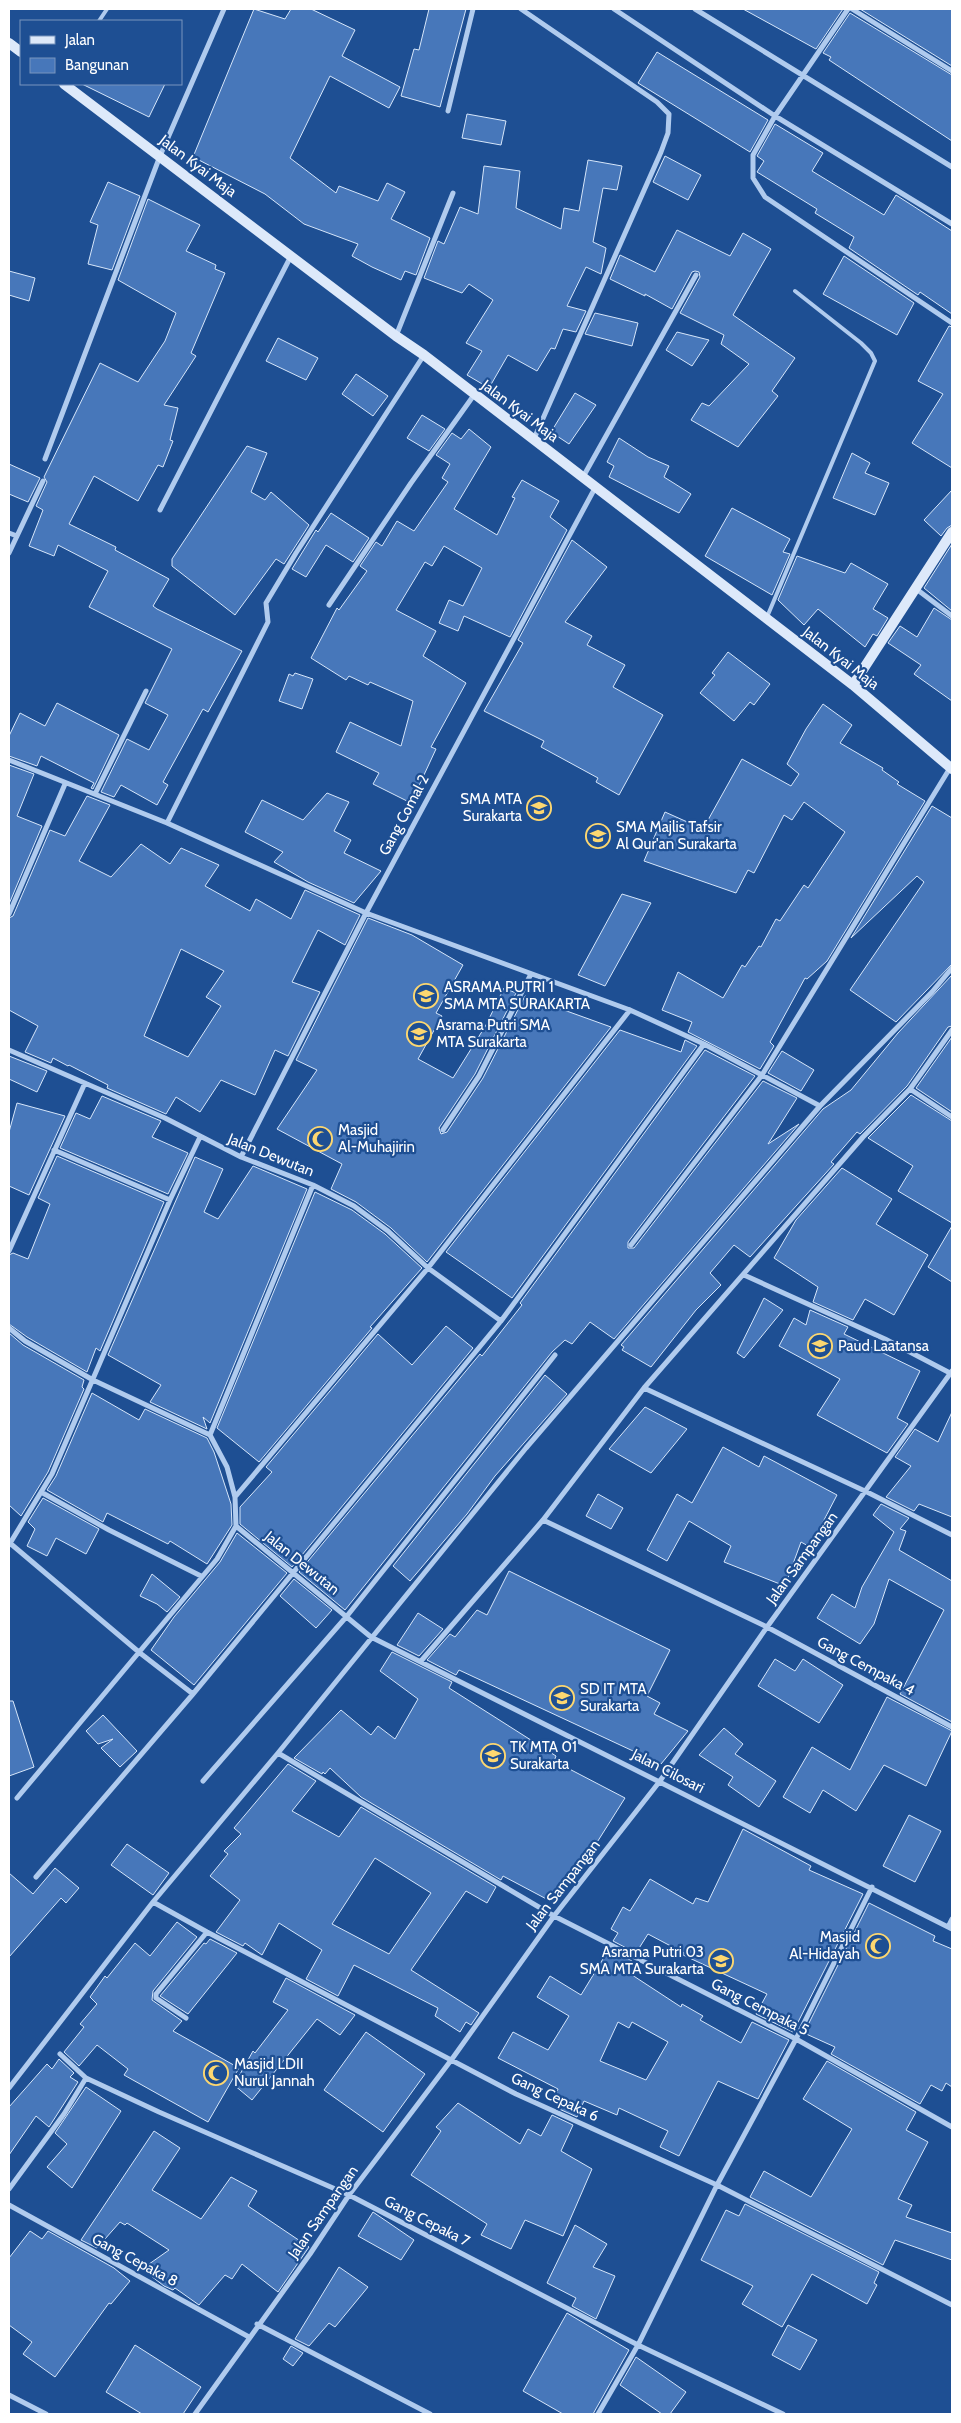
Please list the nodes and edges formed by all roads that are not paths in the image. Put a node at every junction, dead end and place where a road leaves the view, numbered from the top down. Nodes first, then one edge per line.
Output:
1 (106, 9) edge
2 (224, 9) edge
3 (473, 9) edge
4 (521, 9) edge
5 (614, 9) edge
6 (695, 9) edge
7 (850, 9) edge
8 (100, 20) edge
9 (9, 43) edge
10 (20, 51) edge
11 (952, 71) edge
12 (802, 75) junction
13 (65, 85) edge
14 (448, 111) dead end
15 (775, 116) junction
16 (160, 156) junction
17 (952, 168) edge
18 (453, 193) dead end
19 (952, 224) edge
20 (291, 256) junction
21 (696, 275) dead end
22 (795, 291) dead end
23 (952, 323) edge
24 (396, 336) junction
25 (424, 355) junction
26 (474, 395) junction
27 (533, 440) junction
28 (45, 459) dead end
29 (583, 478) junction
30 (43, 481) dead end
31 (595, 488) junction
32 (160, 510) dead end
33 (952, 532) edge
34 (9, 533) edge
35 (17, 536) junction
36 (9, 553) edge
37 (914, 588) junction
38 (329, 605) dead end
39 (952, 616) edge
40 (766, 619) junction
41 (853, 685) junction
42 (146, 691) dead end
43 (9, 760) edge
44 (951, 769) edge
45 (65, 784) junction
46 (94, 794) junction
47 (166, 823) junction
48 (366, 913) junction
49 (9, 914) edge
50 (952, 968) edge
51 (531, 974) junction
52 (630, 1010) junction
53 (952, 1030) edge
54 (704, 1044) junction
55 (9, 1050) edge
56 (762, 1075) junction
57 (85, 1083) junction
58 (910, 1089) junction
59 (820, 1106) junction
60 (952, 1117) edge
61 (443, 1130) dead end
62 (200, 1137) junction
63 (54, 1150) junction
64 (241, 1157) junction
65 (313, 1185) junction
66 (170, 1200) junction
67 (631, 1245) dead end
68 (9, 1250) edge
69 (428, 1268) junction
70 (744, 1275) junction
71 (501, 1321) junction
72 (9, 1328) edge
73 (555, 1355) dead end
74 (951, 1372) edge
75 (93, 1380) junction
76 (644, 1388) junction
77 (210, 1435) junction
78 (41, 1492) junction
79 (866, 1492) junction
80 (236, 1497) junction
81 (543, 1520) junction
82 (236, 1526) junction
83 (952, 1535) edge
84 (10, 1544) edge
85 (294, 1573) junction
86 (201, 1576) junction
87 (347, 1616) junction
88 (768, 1627) junction
89 (371, 1637) junction
90 (140, 1653) junction
91 (421, 1661) junction
92 (193, 1694) junction
93 (952, 1727) edge
94 (278, 1753) junction
95 (203, 1780) dead end
96 (660, 1781) junction
97 (17, 1798) dead end
98 (36, 1877) dead end
99 (872, 1887) junction
100 (153, 1902) junction
101 (554, 1916) junction
102 (952, 1919) edge
103 (950, 1928) edge
104 (206, 1932) junction
105 (186, 2018) dead end
106 (796, 2039) junction
107 (60, 2054) dead end
108 (452, 2059) junction
109 (86, 2078) junction
110 (9, 2088) edge
111 (952, 2127) edge
112 (717, 2185) junction
113 (9, 2189) edge
114 (349, 2195) junction
115 (9, 2205) edge
116 (952, 2305) edge
117 (257, 2324) junction
118 (248, 2337) junction
119 (638, 2345) junction
120 (9, 2396) edge
121 (46, 2414) edge
122 (195, 2414) edge
123 (430, 2414) edge
124 (598, 2414) edge
125 (783, 2414) edge

1 - 8 lane
2 - 16 street
3 - 14 street
4 - 27 street
5 - 15 street
6 - 12 street
7 - 11 street
7 - 12 street
9 - 10 main road
12 - 15 street
12 - 17 street
13 - 16 main road, Jalan Kyai Maja
15 - 19 street
15 - 23 street
16 - 20 main road, Jalan Kyai Maja
16 - 28 street
18 - 24 street
20 - 24 main road, Jalan Kyai Maja
20 - 32 street
21 - 29 street
22 - 40 lane
24 - 25 main road, Jalan Kyai Maja
25 - 26 main road, Jalan Kyai Maja
25 - 47 street
26 - 27 main road, Jalan Kyai Maja
26 - 38 street
27 - 29 main road, Jalan Kyai Maja
29 - 31 main road, Jalan Kyai Maja
30 - 35 street
31 - 40 main road, Jalan Kyai Maja
31 - 48 street, Gang Comal 2
33 - 37 main road
34 - 35 street
35 - 36 street
37 - 39 street
37 - 41 main road
40 - 41 main road, Jalan Kyai Maja
41 - 44 main road, Jalan Kyai Maja
42 - 46 street
43 - 45 street
44 - 56 street
45 - 46 street
45 - 49 street
46 - 47 street
47 - 48 street
48 - 51 street
48 - 64 street, Gang Comal 2
50 - 59 street
51 - 52 street
51 - 61 street
52 - 54 street
52 - 69 street
53 - 58 street
54 - 56 street
54 - 71 street
55 - 57 street, Jalan Dewutan
56 - 59 street
56 - 67 street
57 - 62 street, Jalan Dewutan
57 - 63 street
58 - 60 street
58 - 70 street
59 - 89 street
62 - 64 street, Jalan Dewutan
62 - 66 street
63 - 66 street
63 - 68 street
64 - 65 street, Jalan Dewutan
65 - 69 street, Jalan Dewutan
65 - 77 street
66 - 75 street
69 - 71 street, Jalan Dewutan
69 - 80 street
70 - 74 street
70 - 76 street
71 - 85 street
72 - 75 street
73 - 87 street
74 - 79 street, Jalan Sampangan
75 - 77 street
75 - 78 street
76 - 79 street
76 - 81 street
77 - 80 street
78 - 84 street
78 - 86 street
79 - 83 street
79 - 88 street, Jalan Sampangan
80 - 82 street
81 - 88 street, Gang Cempaka 4
81 - 91 street
82 - 85 street, Jalan Dewutan
82 - 86 street
84 - 90 street
85 - 87 street, Jalan Dewutan
85 - 92 street
86 - 90 street
87 - 89 street, Jalan Dewutan
87 - 95 street
88 - 93 street, Gang Cempaka 4
88 - 96 street, Jalan Sampangan
89 - 91 street, Jalan Cilosari
89 - 94 street
90 - 92 street
90 - 97 street
91 - 96 street, Jalan Cilosari
92 - 98 street
94 - 100 street
94 - 101 street, Gang Cempaka 5
96 - 99 street, Jalan Cilosari
96 - 101 street, Jalan Sampangan
99 - 103 street, Jalan Cilosari
99 - 106 street
100 - 104 street, Gang Cepaka 6
100 - 110 street
101 - 106 street, Gang Cempaka 5
101 - 108 street, Jalan Sampangan
102 - 103 street
104 - 105 street
104 - 108 street, Gang Cepaka 6
106 - 111 street, Gang Cempaka 5
106 - 112 street
107 - 109 street, Gang Cepaka 7
108 - 112 street, Gang Cepaka 6
108 - 114 street, Jalan Sampangan
109 - 113 street
109 - 114 street, Gang Cepaka 7
112 - 116 street, Gang Cepaka 6
112 - 119 street
114 - 117 street, Jalan Sampangan
114 - 119 street, Gang Cepaka 7
115 - 118 street, Gang Cepaka 8
117 - 118 street, Jalan Sampangan
117 - 123 street
118 - 122 street, Jalan Sampangan
119 - 124 street
119 - 125 street, Gang Cepaka 7
120 - 121 street

